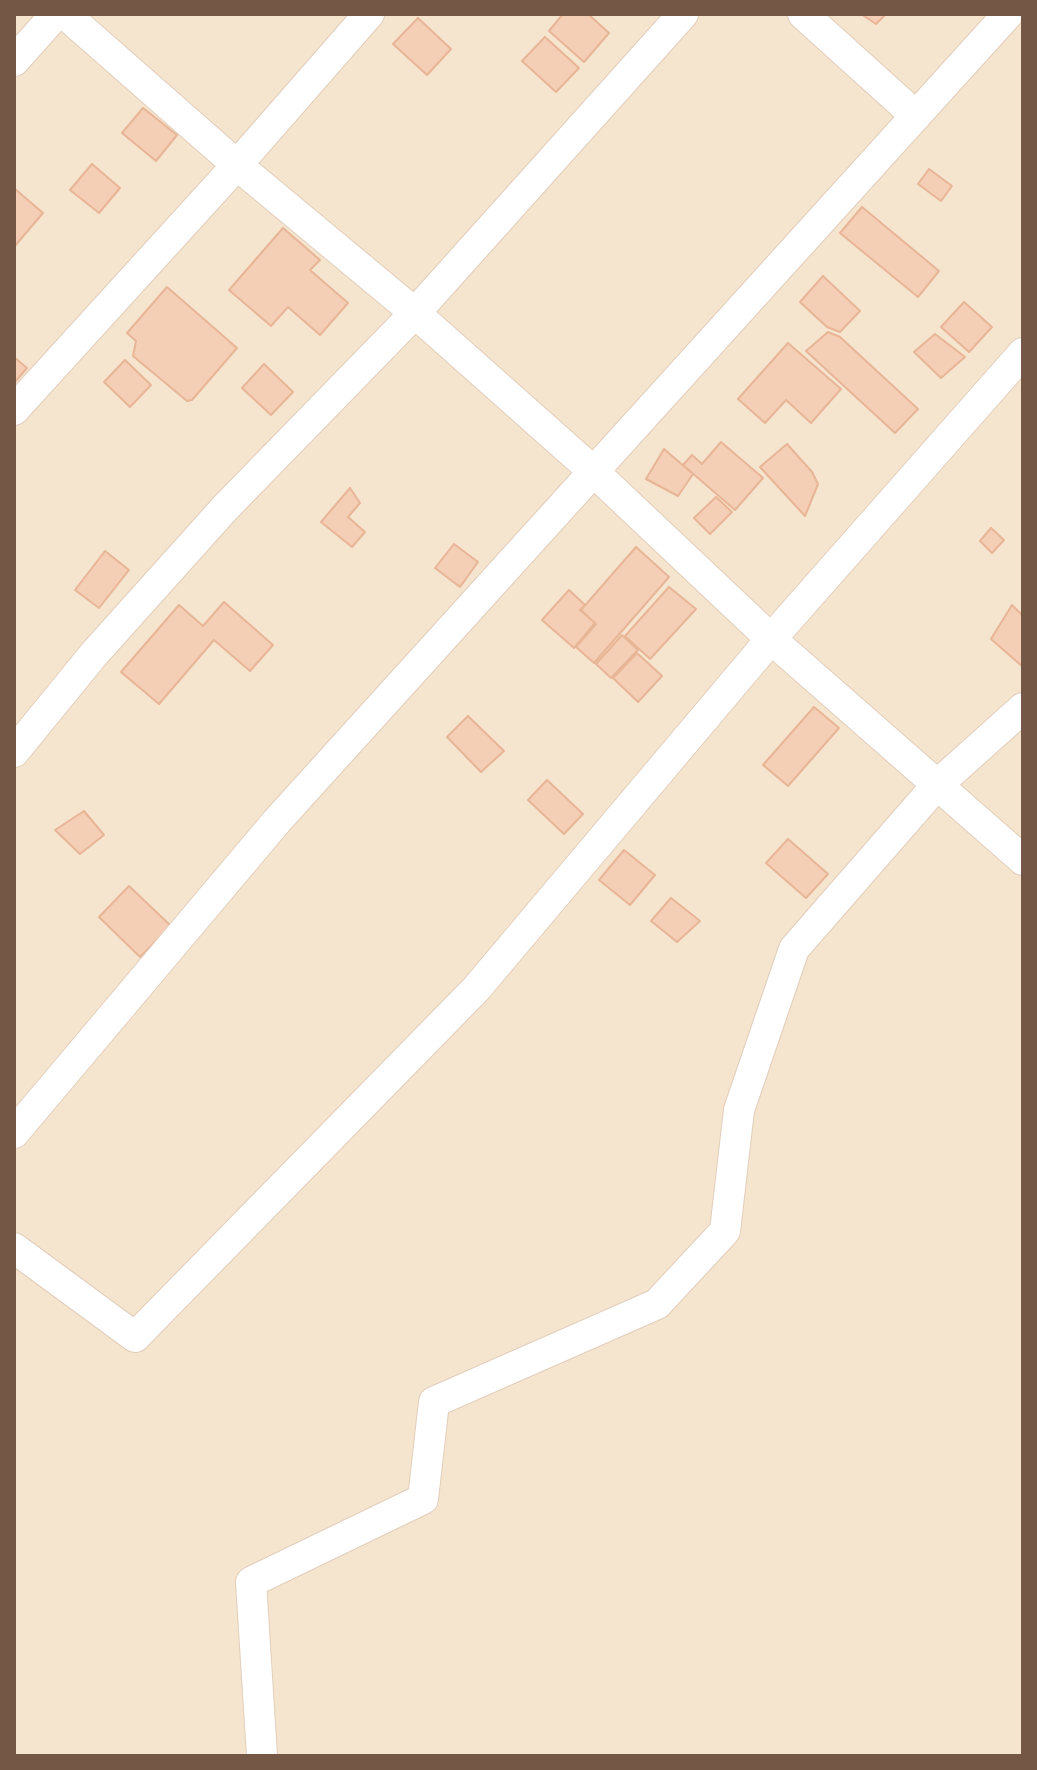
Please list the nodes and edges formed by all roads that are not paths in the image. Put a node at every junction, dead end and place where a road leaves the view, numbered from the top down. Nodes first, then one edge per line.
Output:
1 (56, 14) edge
2 (65, 14) edge
3 (369, 14) edge
4 (683, 14) edge
5 (803, 14) edge
6 (1008, 14) edge
7 (14, 61) edge
8 (916, 116) junction
9 (237, 165) junction
10 (415, 313) junction
11 (1023, 353) edge
12 (14, 410) edge
13 (593, 471) junction
14 (771, 639) junction
15 (1023, 708) edge
16 (14, 752) edge
17 (936, 786) junction
18 (1023, 860) edge
19 (14, 1133) edge
20 (14, 1248) edge
21 (262, 1756) edge

1 - 7 street
2 - 9 street
3 - 9 street
4 - 10 street
5 - 8 street
6 - 8 street
8 - 13 street
9 - 10 street
9 - 12 street
10 - 13 street
10 - 16 street
11 - 14 street
13 - 14 street
13 - 19 street
14 - 17 street
14 - 20 street
15 - 17 street
17 - 18 street
17 - 21 street

